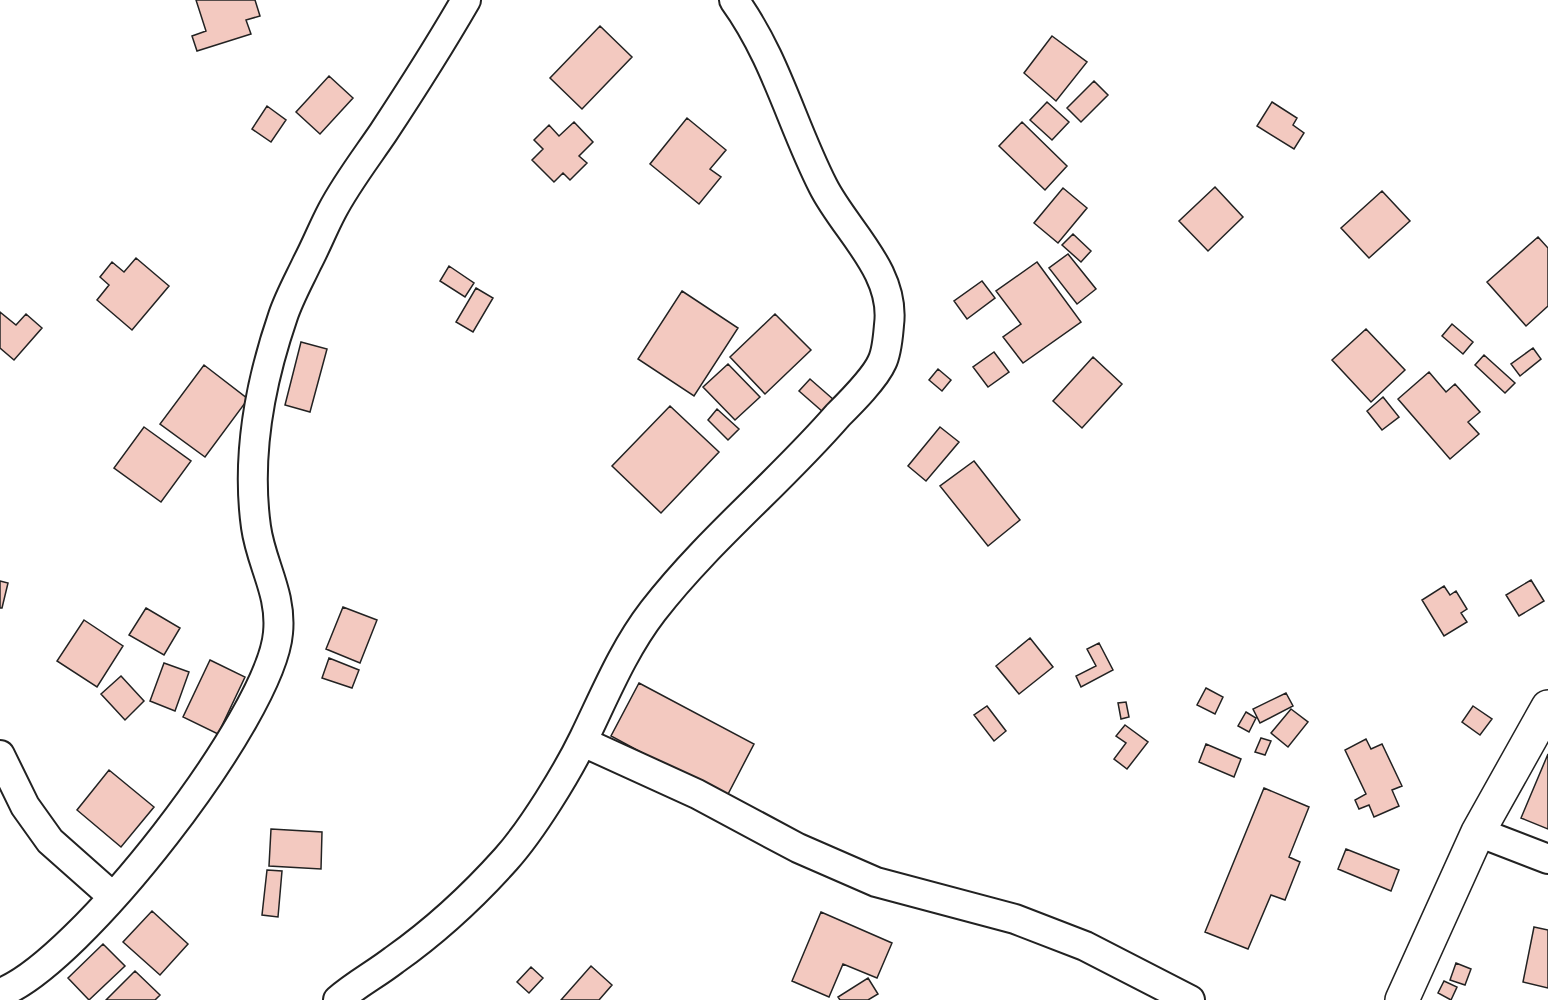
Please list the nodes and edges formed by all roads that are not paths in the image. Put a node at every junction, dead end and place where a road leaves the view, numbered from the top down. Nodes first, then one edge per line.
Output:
1 (466, 0) edge
2 (734, 0) edge
3 (1548, 707) edge
4 (583, 742) junction
5 (0, 755) edge
6 (1478, 832) junction
7 (1548, 859) edge
8 (112, 897) junction
9 (0, 993) edge
10 (338, 1000) edge
11 (1190, 1000) edge
12 (1402, 1000) edge

1 - 8 street
2 - 4 street
3 - 6 main road
4 - 10 street
4 - 11 street
5 - 8 street
6 - 7 street
6 - 12 main road
8 - 9 street

